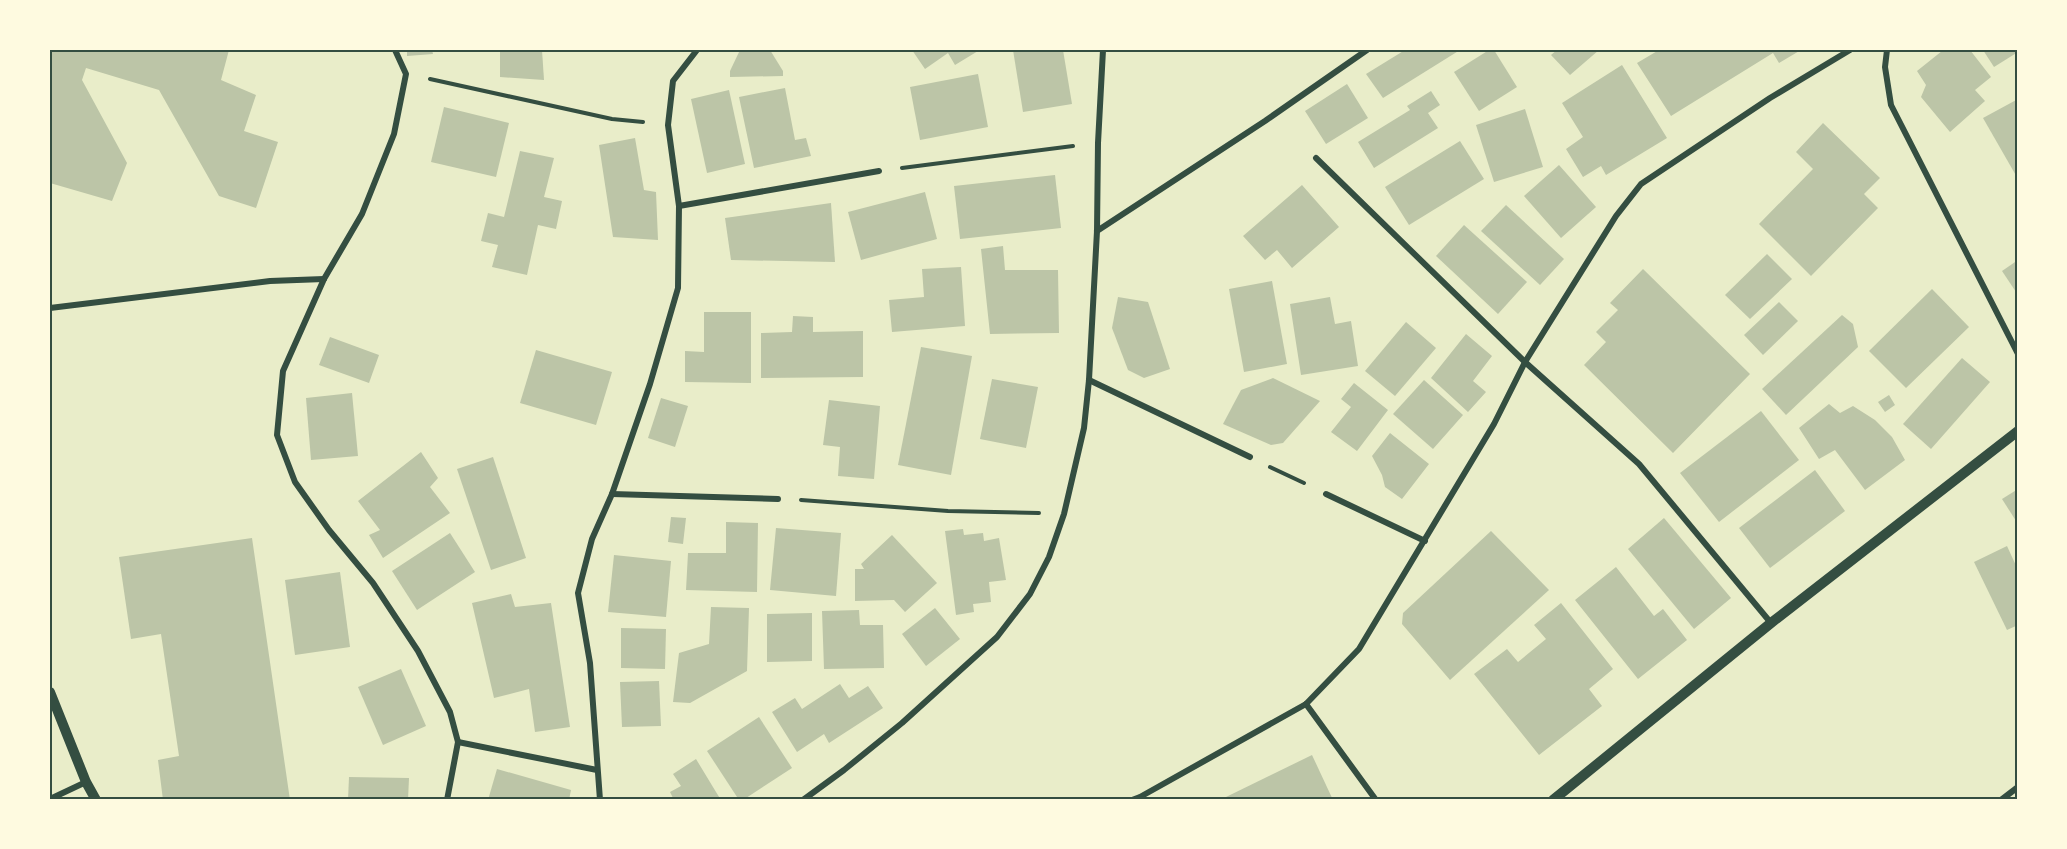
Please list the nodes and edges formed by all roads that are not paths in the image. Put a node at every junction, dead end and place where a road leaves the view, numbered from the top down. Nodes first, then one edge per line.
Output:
1 (395, 50) edge
2 (697, 50) edge
3 (1103, 50) edge
4 (1367, 50) edge
5 (1850, 50) edge
6 (1887, 50) edge
7 (1316, 158) dead end
8 (879, 171) road end
9 (679, 206) junction
10 (1097, 231) junction
11 (324, 279) junction
12 (50, 308) edge
13 (2018, 354) edge
14 (1525, 362) junction
15 (1089, 380) junction
16 (2018, 431) edge
17 (1250, 457) road end
18 (612, 494) junction
19 (1326, 494) road end
20 (778, 499) road end
21 (1425, 541) junction
22 (1772, 623) junction
23 (50, 692) edge
24 (1306, 704) junction
25 (459, 742) junction
26 (597, 770) junction
27 (86, 782) junction
28 (2018, 787) edge
29 (50, 799) edge
30 (96, 800) edge
31 (447, 800) edge
32 (600, 800) edge
33 (803, 800) edge
34 (1132, 800) edge
35 (1376, 800) edge
36 (1553, 800) edge
37 (2001, 800) edge

1 - 11 street
2 - 9 street
3 - 10 street
4 - 10 street
5 - 14 street
6 - 13 street
7 - 14 street
8 - 9 street
9 - 18 street
10 - 15 street
11 - 12 street
11 - 25 street
14 - 21 street
14 - 22 street
15 - 17 street
15 - 33 street
16 - 22 street
18 - 20 street
18 - 26 street
19 - 21 street
21 - 24 street
22 - 36 street
23 - 27 street
24 - 34 street
24 - 35 street
25 - 26 street
25 - 31 street
26 - 32 street
27 - 29 street
27 - 30 street
28 - 37 street

